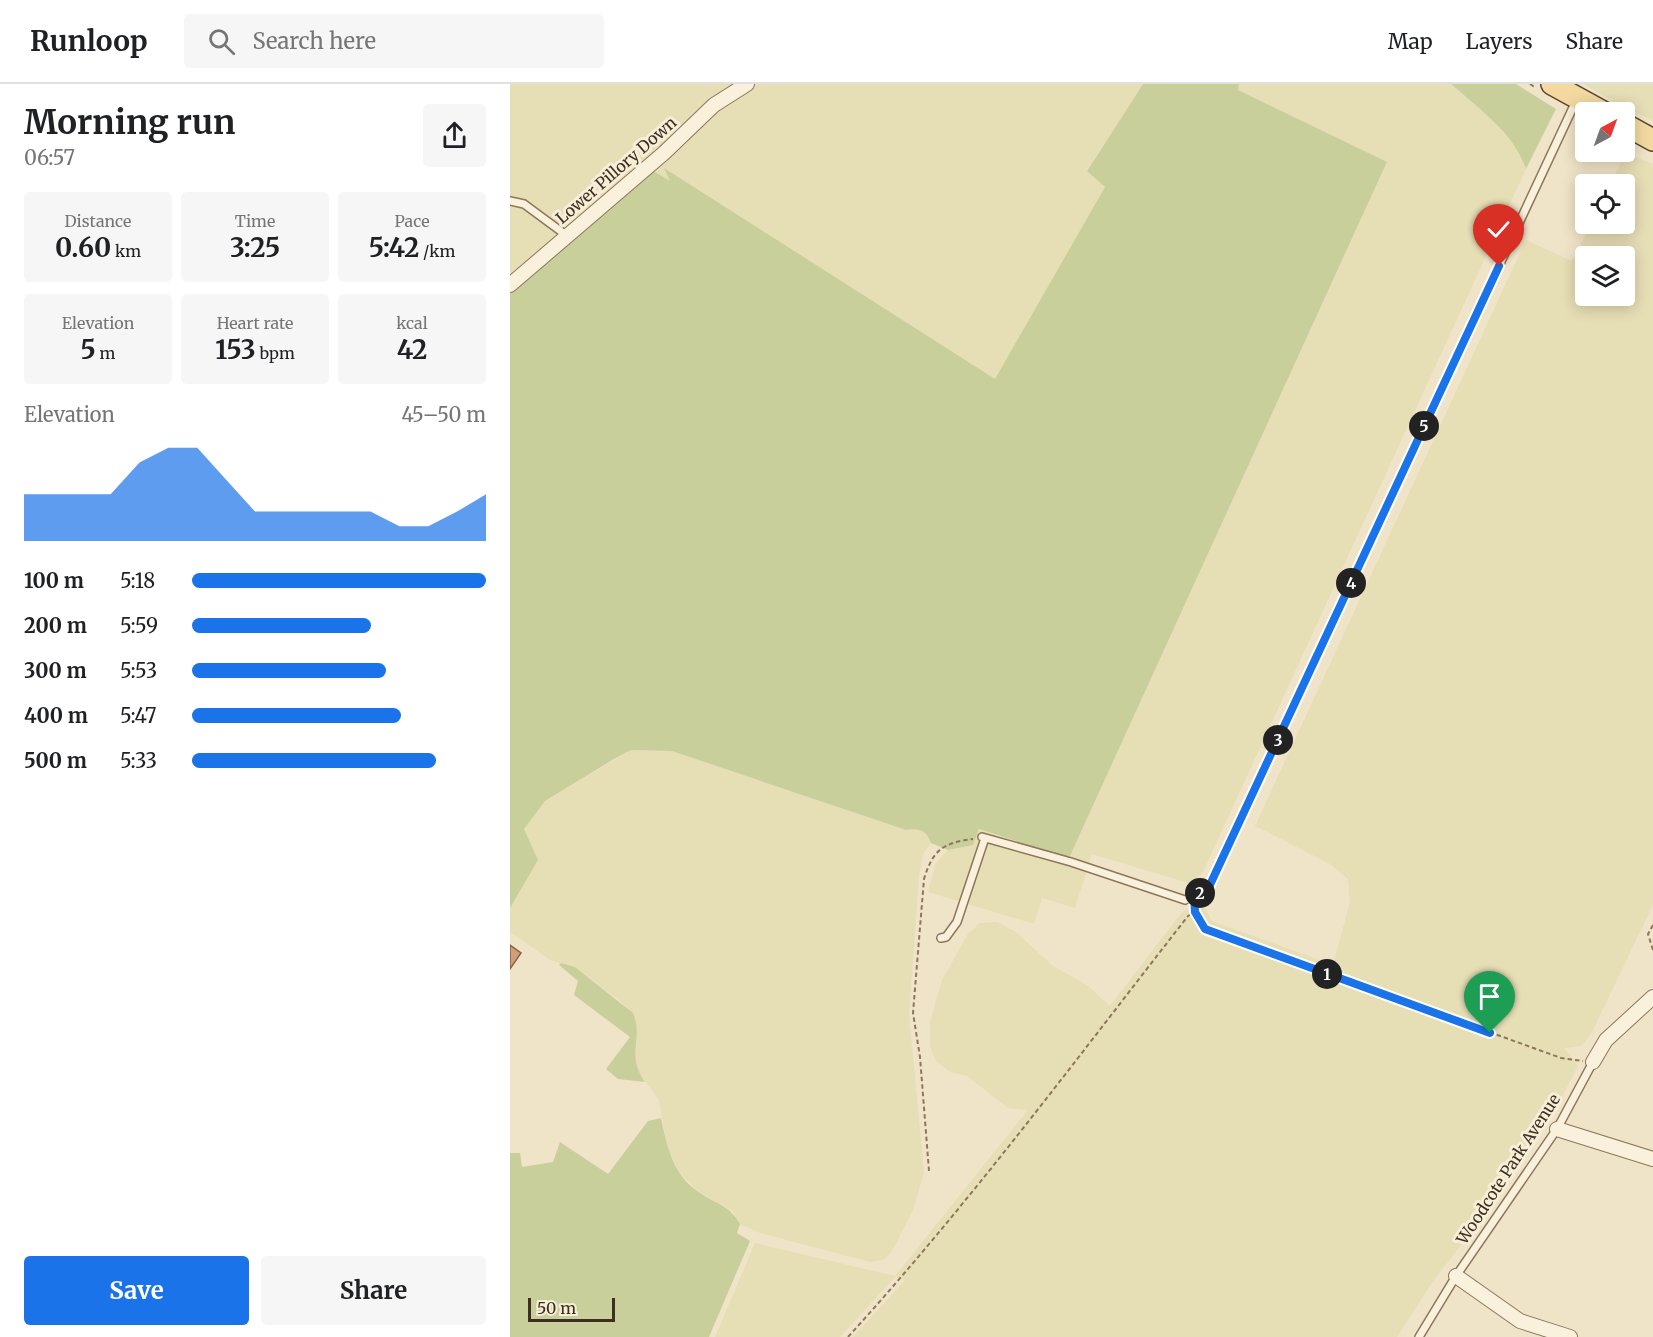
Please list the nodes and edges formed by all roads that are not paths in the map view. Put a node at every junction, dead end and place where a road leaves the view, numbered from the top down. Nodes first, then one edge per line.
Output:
1 (747, 84) edge
2 (1552, 84) edge
3 (1577, 98) junction
4 (1585, 102) edge
5 (1635, 130) edge
6 (1653, 140) edge
7 (510, 201) edge
8 (567, 235) junction
9 (510, 285) edge
10 (940, 938) dead end
11 (1653, 997) edge
12 (1593, 1062) joint
13 (1557, 1129) junction
14 (1653, 1159) edge
15 (1456, 1276) junction
16 (1419, 1337) edge
17 (1570, 1337) edge

1 - 8 street, Lower Pillory Down
2 - 3 main road
3 - 4 main road
3 - 10 lane
5 - 6 main road
7 - 8 lane
8 - 9 street, Lower Pillory Down
11 - 12 street, Woodcote Park Avenue
12 - 13 lane, Woodcote Park Avenue
13 - 14 street
13 - 15 lane, Woodcote Park Avenue
15 - 16 lane, Woodcote Park Avenue
15 - 17 street

